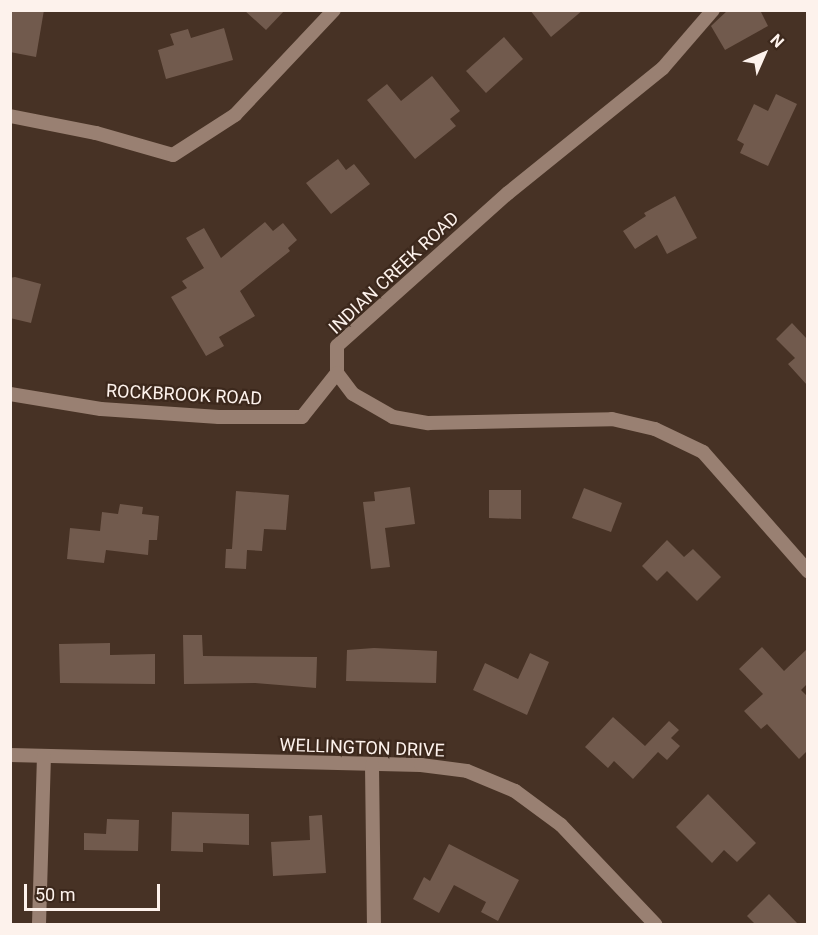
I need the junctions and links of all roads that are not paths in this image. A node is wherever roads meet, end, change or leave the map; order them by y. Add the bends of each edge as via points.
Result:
1 (334, 10) edge
2 (713, 10) edge
3 (10, 116) edge
4 (337, 373) junction
5 (10, 394) edge
6 (807, 571) edge
7 (10, 755) edge
8 (44, 756) junction
9 (372, 765) junction
10 (39, 924) edge
11 (374, 924) edge
12 (655, 924) edge

1 - 3 street via 235,115 173,155 96,133
2 - 4 street, INDIAN CREEK ROAD via 663,68 508,193 338,346
4 - 5 street, ROCKBROOK ROAD via 302,417 219,417 101,409
4 - 6 street via 353,394 393,417 428,423 590,419 655,429 703,452
7 - 8 street, WELLINGTON DRIVE
8 - 9 street, WELLINGTON DRIVE
8 - 10 street
9 - 11 street
9 - 12 street, WELLINGTON DRIVE via 421,765 467,771 515,791 561,825

